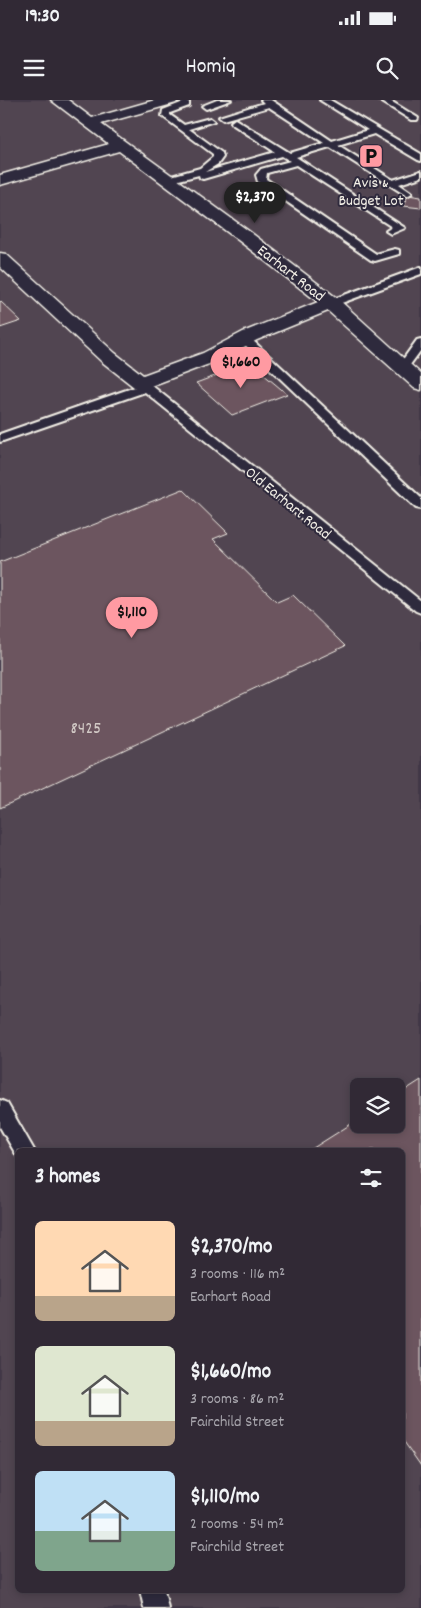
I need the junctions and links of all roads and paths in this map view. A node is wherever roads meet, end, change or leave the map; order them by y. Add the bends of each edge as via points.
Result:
1 (58, 100) edge
2 (171, 100) edge
3 (227, 100) edge
4 (256, 100) edge
5 (324, 100) edge
6 (383, 100) edge
7 (202, 102) edge
8 (268, 102) edge
9 (190, 107) dead end
10 (206, 118) dead end
11 (414, 118) dead end
12 (235, 122) dead end
13 (89, 123) junction
14 (179, 125) junction
15 (375, 131) junction
16 (331, 144) junction
17 (120, 146) junction
18 (289, 157) junction
19 (421, 158) edge
20 (421, 174) edge
21 (0, 180) edge
22 (171, 182) junction
23 (392, 183) junction
24 (407, 193) dead end
25 (347, 228) dead end
26 (391, 230) dead end
27 (336, 231) junction
28 (364, 239) dead end
29 (353, 243) junction
30 (395, 252) dead end
31 (0, 258) edge
32 (421, 270) edge
33 (332, 303) junction
34 (244, 339) junction
35 (421, 342) edge
36 (403, 366) junction
37 (421, 384) edge
38 (148, 389) junction
39 (0, 438) edge
40 (421, 505) edge
41 (421, 608) edge
42 (0, 1109) edge
43 (23, 1148) edge
44 (153, 1593) edge
45 (156, 1608) edge

1 - 13 street, Earhart Road
2 - 13 street
3 - 7 lane
4 - 8 lane via 219,114
5 - 15 lane
6 - 11 lane
8 - 16 lane
9 - 14 lane via 166,112 167,117
10 - 14 lane
12 - 18 lane
13 - 17 street, Earhart Road
14 - 22 lane via 218,157 207,168
15 - 16 lane
15 - 19 lane
16 - 18 lane
16 - 23 lane
17 - 21 street
17 - 22 street, Earhart Road
18 - 22 lane
18 - 26 lane via 377,217 400,228
18 - 27 lane via 260,175 261,180
20 - 23 lane
22 - 33 street, Earhart Road
23 - 24 lane
25 - 27 lane
27 - 29 lane
28 - 29 lane
29 - 30 lane via 375,258
31 - 38 street, Old Earhart Road via 108,357
32 - 33 lane
33 - 34 street
33 - 36 street, Earhart Road
34 - 38 street
34 - 40 lane
35 - 36 lane
36 - 37 street, Earhart Road
38 - 39 lane
38 - 41 lane, Old Earhart Road
42 - 43 lane
44 - 45 lane

